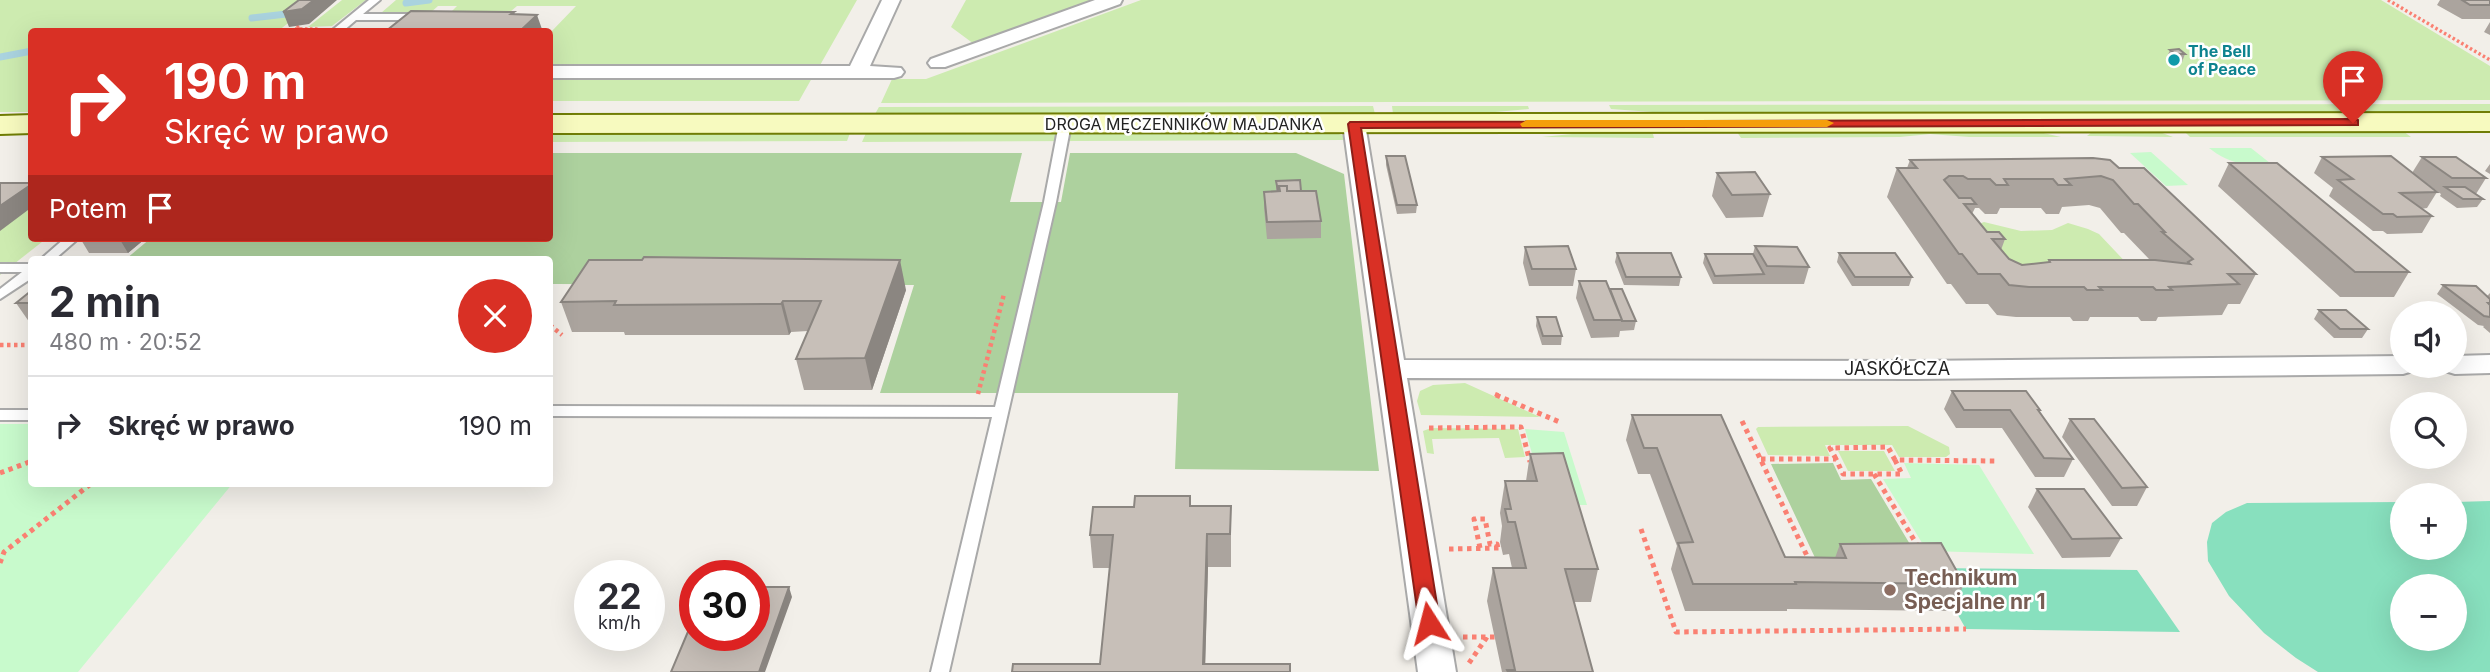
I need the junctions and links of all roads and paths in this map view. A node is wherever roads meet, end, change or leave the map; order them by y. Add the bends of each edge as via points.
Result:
1 (375, 0) edge
2 (891, 0) edge
3 (1113, 0) edge
4 (2388, 0) edge
5 (353, 17) junction
6 (427, 17) edge
7 (340, 28) edge
8 (2490, 60) edge
9 (553, 72) edge
10 (857, 72) junction
11 (2490, 122) edge
12 (0, 124) edge
13 (28, 124) edge
14 (553, 124) edge
15 (1065, 124) junction
16 (1354, 124) junction
17 (68, 242) edge
18 (51, 256) edge
19 (0, 268) edge
20 (28, 270) edge
21 (28, 273) edge
22 (1005, 292) dead end
23 (0, 295) edge
24 (553, 328) edge
25 (562, 335) dead end
26 (0, 345) edge
27 (27, 345) dead end
28 (2490, 364) edge
29 (2390, 365) edge
30 (2467, 365) edge
31 (1391, 369) junction
32 (965, 396) dead end
33 (553, 411) edge
34 (1001, 412) junction
35 (0, 415) edge
36 (28, 415) edge
37 (1742, 421) dead end
38 (1418, 428) dead end
39 (1760, 459) junction
40 (1836, 459) junction
41 (1895, 460) junction
42 (1995, 461) dead end
43 (28, 462) edge
44 (1532, 472) edge
45 (0, 473) edge
46 (1874, 474) junction
47 (87, 487) edge
48 (1641, 529) dead end
49 (1480, 548) junction
50 (1438, 549) dead end
51 (2, 552) edge
52 (1922, 553) edge
53 (0, 563) edge
54 (1811, 564) edge
55 (1966, 629) dead end
56 (1452, 637) dead end
57 (1487, 637) junction
58 (1495, 637) dead end
59 (940, 672) edge
60 (1437, 672) edge
61 (1463, 672) edge

1 - 5 lane
2 - 10 street
3 - 10 street via 917,69
4 - 8 path
5 - 6 lane
5 - 7 lane
9 - 10 street
11 - 16 street, DROGA MĘCZENNIKÓW MAJDANKA
12 - 13 street
14 - 15 street, DROGA MĘCZENNIKÓW MAJDANKA
15 - 16 street, DROGA MĘCZENNIKÓW MAJDANKA
15 - 34 lane
16 - 31 street
17 - 18 lane
19 - 20 lane
21 - 23 lane
22 - 32 path via 978,396
24 - 25 path
26 - 27 path
28 - 30 street
29 - 31 street, JASKÓŁCZA
31 - 60 street
33 - 34 lane
34 - 59 lane
35 - 36 lane
37 - 39 path
38 - 44 path via 1521,427
39 - 40 path
39 - 54 path
40 - 41 path via 1830,448 1888,447
40 - 46 path via 1843,474
41 - 42 path
41 - 46 path via 1902,474
43 - 45 path
46 - 52 path
47 - 51 path
48 - 55 path via 1676,632
49 - 49 path via 1500,548 1490,544 1485,519 1474,519
49 - 50 path
51 - 53 path
56 - 57 path
57 - 58 path
57 - 61 path

